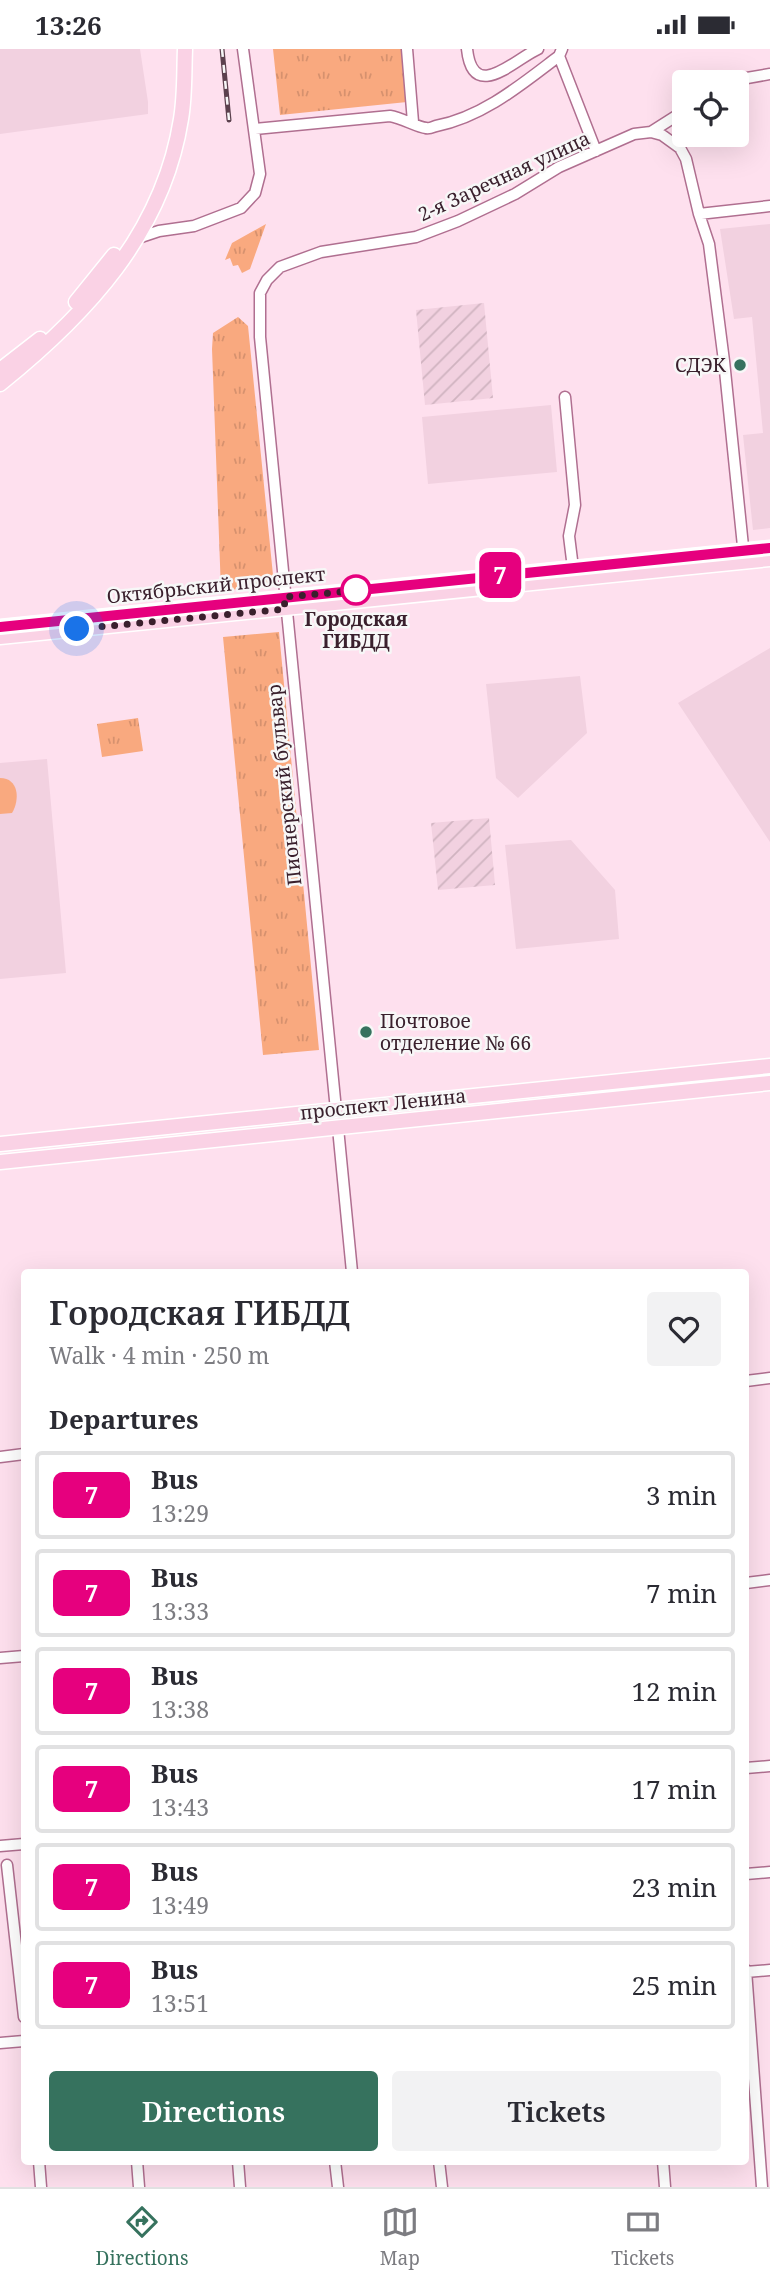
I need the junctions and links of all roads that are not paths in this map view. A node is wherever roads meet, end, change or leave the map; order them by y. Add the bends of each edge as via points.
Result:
1 (177, 49) edge
2 (185, 49) edge
3 (243, 49) edge
4 (407, 49) edge
5 (467, 49) edge
6 (538, 49) edge
7 (561, 53) edge
8 (770, 74) edge
9 (749, 78) edge
10 (672, 119) edge
11 (413, 122) junction
12 (255, 129) junction
13 (651, 132) junction
14 (596, 151) junction
15 (770, 206) edge
16 (699, 214) junction
17 (138, 238) junction
18 (260, 293) joint
19 (0, 370) edge
20 (0, 384) edge
21 (565, 397) dead end
22 (770, 548) edge
23 (745, 556) junction
24 (770, 559) edge
25 (573, 568) junction
26 (285, 603) junction
27 (0, 627) edge
28 (0, 637) edge
29 (770, 1066) edge
30 (770, 1083) edge
31 (336, 1110) junction
32 (338, 1128) junction
33 (0, 1144) edge
34 (0, 1162) edge
35 (352, 1269) edge
36 (770, 1378) edge
37 (749, 1381) edge
38 (21, 1454) edge
39 (0, 1457) edge
40 (770, 1580) edge
41 (749, 1583) edge
42 (21, 1656) edge
43 (0, 1658) edge
44 (770, 1766) edge
45 (749, 1768) edge
46 (21, 1844) edge
47 (0, 1846) edge
48 (7, 1865) dead end
49 (770, 1872) edge
50 (749, 1874) edge
51 (770, 1970) edge
52 (749, 1971) edge
53 (21, 1990) edge
54 (749, 2012) edge
55 (21, 2041) edge
56 (0, 2043) edge
57 (39, 2165) edge
58 (137, 2165) edge
59 (238, 2165) edge
60 (335, 2165) edge
61 (439, 2165) edge
62 (663, 2165) edge
63 (41, 2187) edge
64 (139, 2187) edge
65 (240, 2187) edge
66 (338, 2187) edge
67 (442, 2187) edge
68 (665, 2187) edge
69 (762, 2187) edge

1 - 19 main road via 172,119 158,174 130,234 69,311
2 - 17 main road via 175,145 165,181
3 - 12 street
4 - 11 street
5 - 6 street via 471,68 480,75 507,70
7 - 11 street via 507,95 472,114 426,128
7 - 14 street
8 - 9 street
10 - 13 street, 2-я Заречная улица
11 - 12 street via 390,116
12 - 17 street via 260,174 254,193 241,208 194,226
13 - 14 street, 2-я Заречная улица via 634,134
13 - 16 street via 680,148
14 - 18 street, 2-я Заречная улица via 515,194 416,237 297,260 281,267
15 - 16 street
16 - 23 street via 713,265
17 - 20 main road via 72,321
18 - 26 street, Пионерский бульвар via 260,337
21 - 25 street via 575,505 569,535
22 - 23 main road, Октябрьский проспект
23 - 24 main road, Октябрьский проспект
23 - 25 main road, Октябрьский проспект
23 - 26 main road, Октябрьский проспект
25 - 26 main road, Октябрьский проспект
26 - 27 main road, Октябрьский проспект
26 - 28 main road, Октябрьский проспект
26 - 31 street, Пионерский бульвар
29 - 31 main road, проспект Ленина
30 - 32 main road, проспект Ленина
31 - 32 main road, Пионерский бульвар
31 - 33 main road, проспект Ленина
32 - 34 main road, проспект Ленина
32 - 35 street, Пионерский бульвар
36 - 37 street
38 - 39 street
40 - 41 street
42 - 43 street
44 - 45 street
46 - 47 street
48 - 53 street
49 - 50 street
51 - 52 street
54 - 69 street
55 - 56 street
57 - 63 street
58 - 64 street
59 - 65 street
60 - 66 street
61 - 67 street
62 - 68 street

